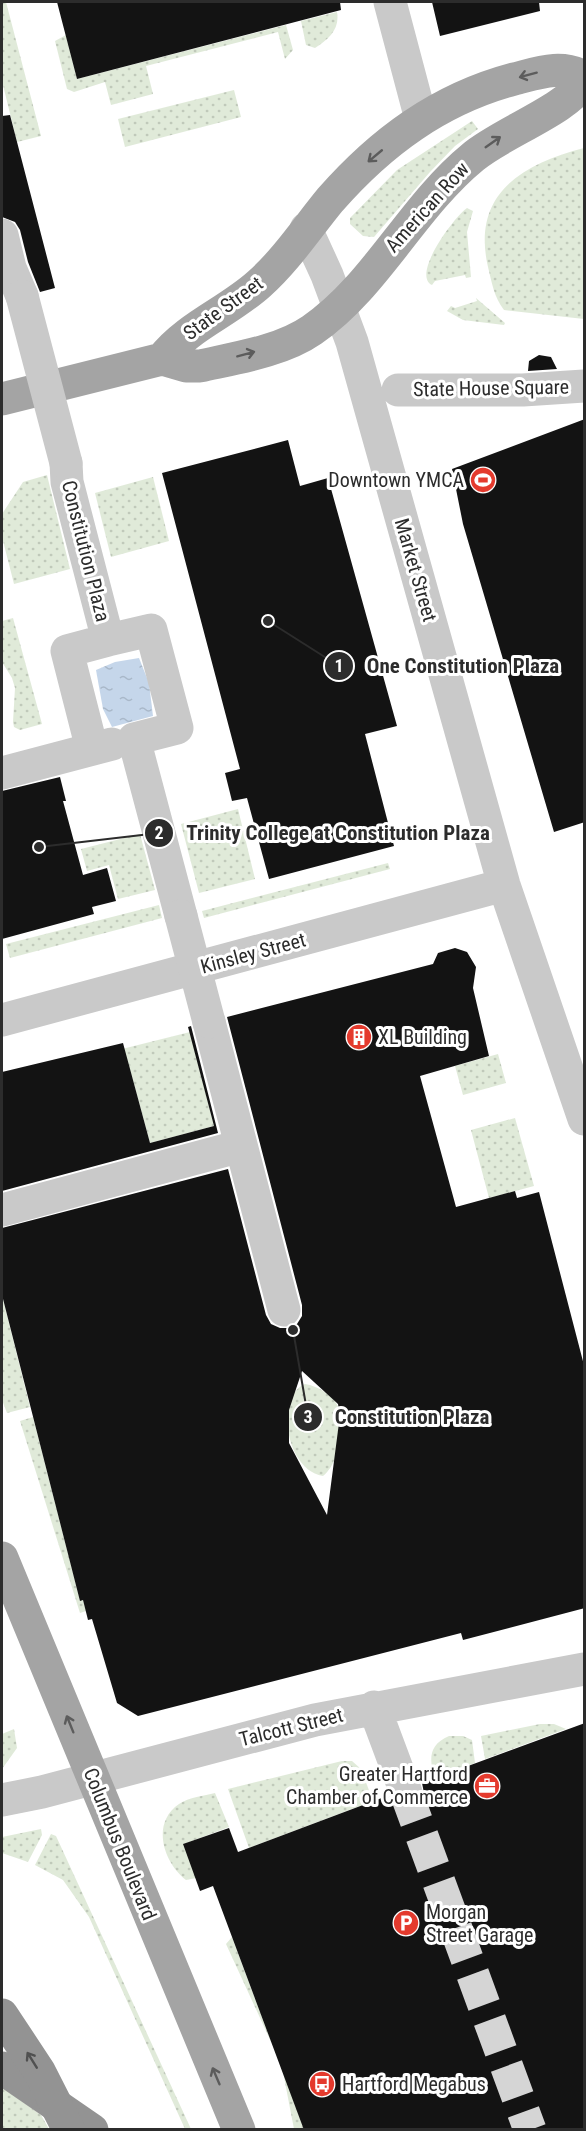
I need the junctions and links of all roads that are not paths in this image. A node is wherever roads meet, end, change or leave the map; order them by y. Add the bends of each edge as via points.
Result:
1 (390, 2) edge
2 (585, 76) edge
3 (585, 81) edge
4 (421, 119) junction
5 (306, 229) junction
6 (2, 235) edge
7 (11, 278) edge
8 (339, 307) junction
9 (162, 359) junction
10 (585, 386) edge
11 (398, 390) dead end
12 (2, 399) edge
13 (108, 640) junction
14 (134, 739) junction
15 (92, 749) junction
16 (2, 772) edge
17 (504, 885) junction
18 (2, 1020) edge
19 (581, 1098) edge
20 (241, 1146) junction
21 (2, 1210) edge
22 (284, 1310) dead end
23 (2, 1558) edge
24 (585, 1669) edge
25 (374, 1707) junction
26 (93, 1778) junction
27 (405, 1790) tunnel mouth
28 (2, 1800) edge
29 (2, 2014) edge
30 (2, 2068) edge
31 (69, 2130) edge
32 (92, 2130) edge
33 (239, 2130) edge

1 - 4 street
2 -> 4 main road via 559,69 526,76 462,95
8 -> 3 main road, American Row via 450,177 497,139 571,97
4 -> 5 main road via 355,174
5 - 8 street, Market Street
5 - 9 main road, State Street via 259,285 185,335
6 - 7 street, Constitution Plaza
7 - 13 street, Constitution Plaza, bridge via 66,463 67,482
9 -> 8 main road, State Street via 196,366 285,344 313,330
8 - 17 street, Market Street via 368,395
9 - 12 main road, State Street
10 - 11 street, State House Square
13 - 14 street, Constitution Plaza via 151,630 177,728
13 - 15 street via 67,651
14 - 15 street
14 - 20 street, bridge
15 - 16 street
17 - 18 street, Kinsley Street
17 - 19 street, Market Street
20 - 21 street
20 - 22 street
26 -> 23 main road, Columbus Boulevard
24 - 25 street, Talcott Street
25 - 26 street, Talcott Street
25 - 27 street
26 - 28 street, Talcott Street
33 -> 26 main road, Columbus Boulevard
31 -> 29 highway, bridge via 39,2071
30 - 32 highway, bridge

